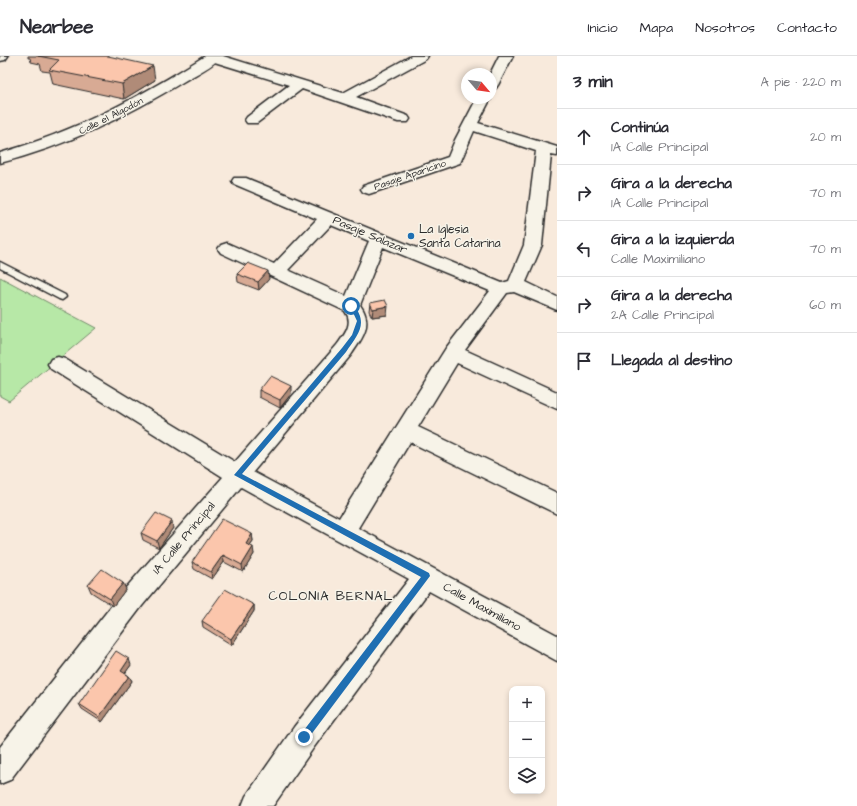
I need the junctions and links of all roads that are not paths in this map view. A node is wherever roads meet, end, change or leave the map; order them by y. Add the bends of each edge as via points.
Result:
1 (213, 56) edge
2 (422, 56) edge
3 (506, 56) edge
4 (497, 73) edge
5 (300, 84) junction
6 (344, 98) junction
7 (481, 104) edge
8 (403, 119) dead end
9 (252, 120) dead end
10 (470, 125) junction
11 (550, 150) edge
12 (0, 158) edge
13 (240, 181) dead end
14 (369, 189) dead end
15 (329, 217) junction
16 (378, 239) junction
17 (227, 249) dead end
18 (0, 265) edge
19 (276, 272) junction
20 (508, 287) junction
21 (62, 297) dead end
22 (557, 304) edge
23 (351, 306) junction
24 (454, 353) junction
25 (58, 364) dead end
26 (557, 401) edge
27 (405, 430) junction
28 (238, 475) junction
29 (557, 504) edge
30 (343, 532) junction
31 (426, 576) junction
32 (557, 649) edge
33 (0, 770) edge
34 (256, 806) edge

1 - 5 street
1 - 12 street, Calle el Algodón via 112,118 48,145
2 - 6 street
3 - 4 street
5 - 6 street
5 - 9 street
6 - 8 street
7 - 10 street, Pasaje Aparicino
10 - 11 street
10 - 14 street, Pasaje Aparicino via 455,160
11 - 20 street via 533,245
13 - 15 street, Pasaje Salazar
15 - 16 street, Pasaje Salazar
15 - 19 street
16 - 20 street, Pasaje Salazar
16 - 23 street
17 - 19 street
18 - 21 lane
19 - 23 street
20 - 22 street, Pasaje Salazar
20 - 24 street
23 - 28 street, 1A Calle Principal via 360,321 344,350
24 - 26 street
24 - 27 street
25 - 28 street, Calle Maximiliano
27 - 29 street
27 - 30 street
28 - 30 street, Calle Maximiliano
28 - 33 street, 1A Calle Principal via 133,598
30 - 31 street, Calle Maximiliano
31 - 32 street, Calle Maximiliano
31 - 34 street via 304,737

